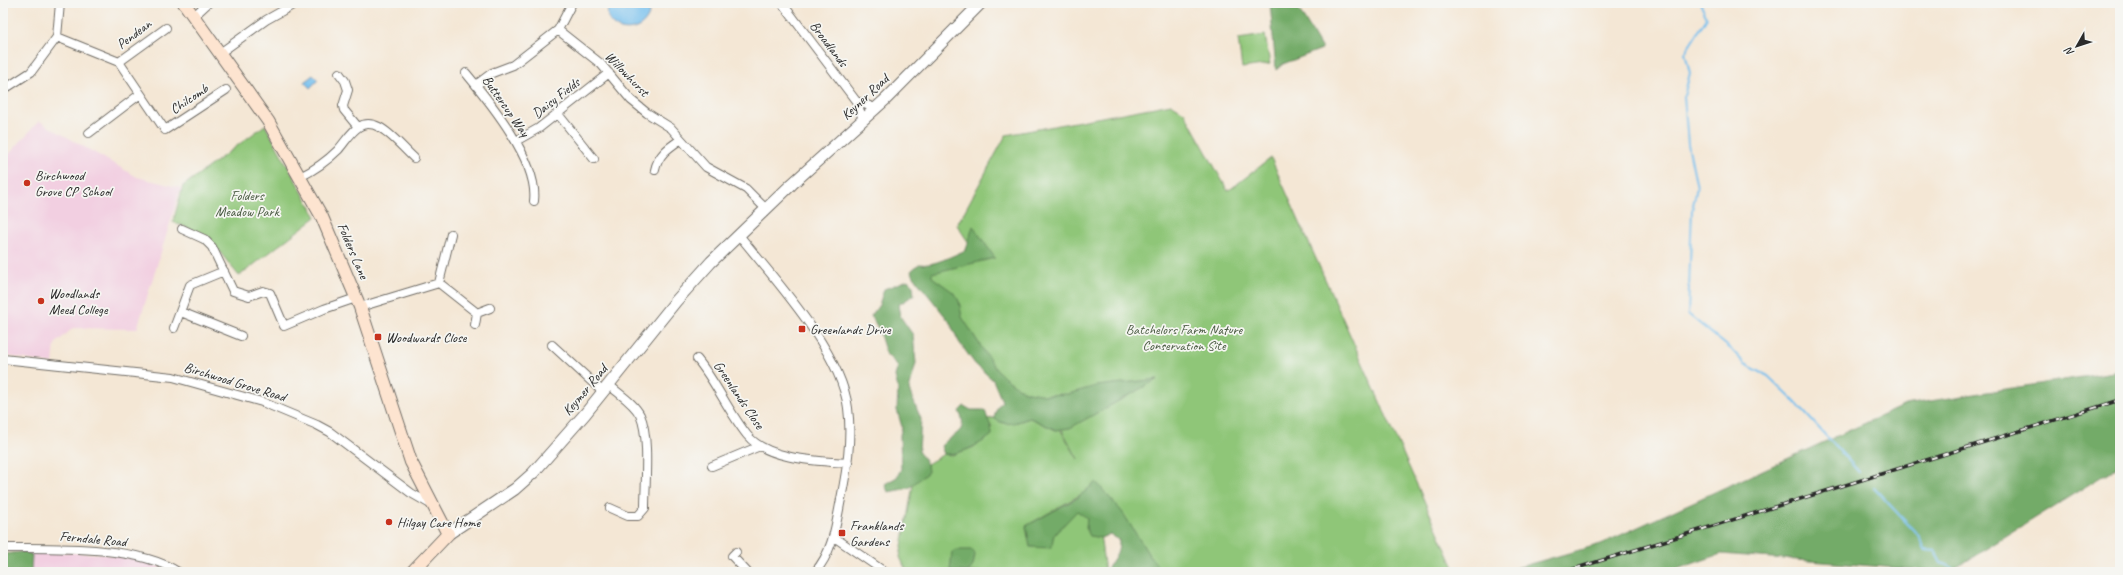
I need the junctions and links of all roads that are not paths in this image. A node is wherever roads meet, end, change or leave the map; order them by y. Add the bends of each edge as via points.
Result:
1 (60, 3) edge
2 (184, 3) edge
3 (208, 3) edge
4 (572, 3) edge
5 (782, 3) edge
6 (981, 3) edge
7 (291, 6) dead end
8 (194, 16) junction
9 (166, 28) dead end
10 (558, 30) junction
11 (57, 37) junction
12 (220, 53) junction
13 (119, 62) junction
14 (339, 73) dead end
15 (466, 73) dead end
16 (609, 73) junction
17 (476, 85) junction
18 (3, 90) edge
19 (226, 90) dead end
20 (139, 95) junction
21 (856, 101) junction
22 (875, 108) junction
23 (558, 114) junction
24 (863, 119) junction
25 (358, 127) junction
26 (89, 133) dead end
27 (680, 140) junction
28 (516, 141) junction
29 (414, 158) dead end
30 (594, 159) dead end
31 (655, 170) dead end
32 (300, 177) junction
33 (534, 201) dead end
34 (766, 209) junction
35 (182, 229) dead end
36 (451, 234) dead end
37 (739, 235) junction
38 (224, 271) junction
39 (439, 283) junction
40 (358, 302) junction
41 (490, 308) dead end
42 (181, 312) junction
43 (477, 313) junction
44 (475, 325) dead end
45 (174, 328) dead end
46 (241, 336) dead end
47 (552, 345) dead end
48 (3, 359) edge
49 (697, 359) dead end
50 (606, 389) junction
51 (760, 446) junction
52 (848, 463) junction
53 (712, 466) dead end
54 (432, 505) junction
55 (610, 508) dead end
56 (448, 534) junction
57 (834, 537) junction
58 (3, 548) edge
59 (736, 552) dead end
60 (178, 572) edge
61 (412, 572) edge
62 (748, 572) edge
63 (815, 572) edge
64 (885, 572) edge

1 - 11 street
2 - 8 main road, Folders Lane
3 - 8 street
4 - 10 street
5 - 21 street, Broadlands
6 - 22 street, Keyner Road
7 - 12 street via 266,20
8 - 12 main road, Folders Lane
9 - 13 street, Pendean
10 - 16 street, Willowhurst
10 - 17 street via 512,65 492,73
11 - 13 street
11 - 18 street via 31,72
12 - 32 main road, Folders Lane via 268,121
13 - 20 street
14 - 25 street via 348,90 344,110
15 - 17 street, Buttercup Way
16 - 23 street, Daisy Fields
16 - 27 street, Willowhurst via 631,100 646,113 671,128
17 - 28 street, Buttercup Way
19 - 20 street, Chilcomb via 165,130
20 - 26 street
21 - 22 street
21 - 24 street, Broadlands
22 - 24 street, Keyner Road
23 - 28 street, Daisy Fields
23 - 30 street
24 - 34 street, Keyner Road
25 - 29 street via 363,124 380,127
25 - 32 street via 338,150
27 - 31 street via 665,150 656,163
27 - 34 street, Willowhurst via 706,167 746,189
28 - 33 street, Buttercup Way via 535,189
32 - 40 main road, Folders Lane via 322,217
34 - 37 street, Keymer Road
35 - 38 street via 204,239 212,247
36 - 39 street
37 - 50 street, Keymer Road via 676,301
37 - 52 street via 817,335 833,362 848,407
38 - 40 street via 233,291 249,296 264,291 270,293 284,326 324,309
38 - 42 street via 190,285
39 - 40 street
39 - 43 street
40 - 54 main road, Folders Lane via 411,462
41 - 43 street
42 - 45 street
42 - 46 street
43 - 44 street
47 - 50 street
48 - 54 street, Birchwood Grove Road via 173,377 262,402 330,432 411,493
49 - 51 street, Greenlands Close via 748,436
50 - 55 street via 632,404 640,415 645,432 645,508 638,516 628,516
50 - 56 street, Keymer Road via 524,481
51 - 52 street, Greenlands Close via 779,454
51 - 53 street, Greenlands Close
52 - 57 street
54 - 56 main road, Folders Lane
56 - 61 main road, Keymer Road
57 - 63 street via 824,563
57 - 64 street
58 - 60 street, Ferndale Road via 56,548 133,556 158,562
59 - 62 street via 732,556

